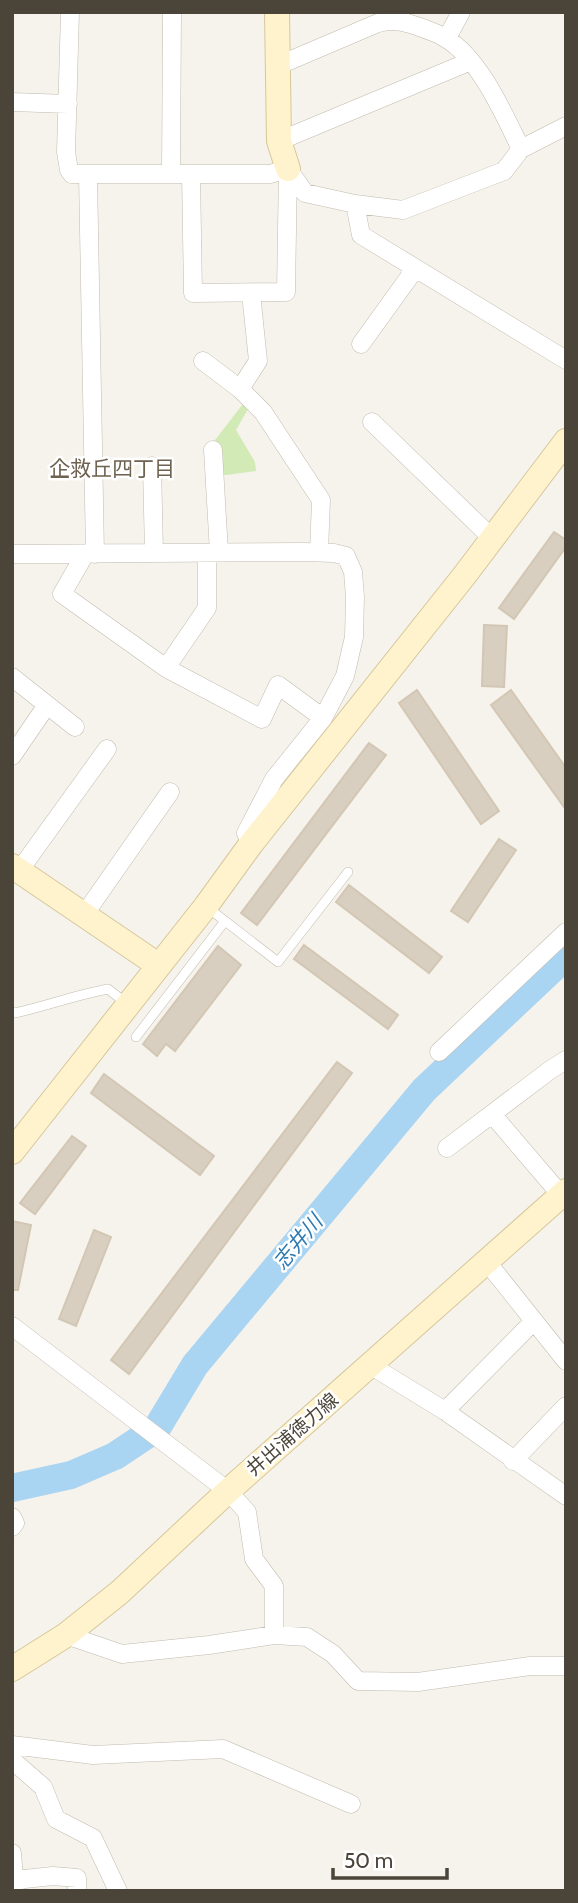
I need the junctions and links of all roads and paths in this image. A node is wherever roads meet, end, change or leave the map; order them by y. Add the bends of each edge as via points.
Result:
1 (70, 12) edge
2 (172, 12) edge
3 (277, 12) edge
4 (461, 12) edge
5 (447, 38) junction
6 (471, 61) junction
7 (277, 66) junction
8 (12, 102) edge
9 (68, 104) junction
10 (566, 126) edge
11 (279, 141) junction
12 (520, 149) junction
13 (288, 169) junction
14 (171, 174) junction
15 (191, 174) junction
16 (88, 175) junction
17 (355, 204) junction
18 (415, 269) junction
19 (251, 293) junction
20 (361, 344) dead end
21 (566, 360) edge
22 (203, 362) dead end
23 (240, 389) junction
24 (372, 422) dead end
25 (566, 441) edge
26 (213, 450) dead end
27 (152, 466) dead end
28 (493, 539) junction
29 (213, 552) junction
30 (319, 552) junction
31 (154, 553) junction
32 (12, 554) edge
33 (90, 554) junction
34 (166, 668) junction
35 (12, 677) edge
36 (47, 705) junction
37 (323, 718) junction
38 (75, 727) dead end
39 (107, 749) dead end
40 (12, 756) edge
41 (170, 792) dead end
42 (251, 844) junction
43 (16, 869) edge
44 (348, 872) dead end
45 (206, 906) junction
46 (84, 915) junction
47 (225, 921) junction
48 (566, 932) edge
49 (158, 965) junction
50 (127, 1004) junction
51 (12, 1012) edge
52 (136, 1037) dead end
53 (439, 1052) dead end
54 (566, 1060) edge
55 (492, 1114) junction
56 (447, 1148) dead end
57 (12, 1152) edge
58 (563, 1193) edge
59 (487, 1262) junction
60 (534, 1321) junction
61 (12, 1326) edge
62 (566, 1360) edge
63 (370, 1365) junction
64 (566, 1406) edge
65 (445, 1411) junction
66 (513, 1461) junction
67 (228, 1491) junction
68 (566, 1496) edge
69 (12, 1517) edge
70 (12, 1527) edge
71 (274, 1634) junction
72 (66, 1635) junction
73 (566, 1667) edge
74 (12, 1669) edge
75 (12, 1745) edge
76 (12, 1760) edge
77 (351, 1804) dead end
78 (12, 1853) edge
79 (15, 1885) edge
80 (77, 1891) edge
81 (117, 1891) edge

1 - 9 street
2 - 14 street
3 - 7 street
4 - 5 street
5 - 6 street
5 - 7 street via 413,24 386,21
6 - 11 street
6 - 12 street via 494,94
7 - 11 street
8 - 9 street
9 - 16 street via 69,170
10 - 12 street
11 - 13 street
12 - 17 street via 504,171 403,210
13 - 15 street via 270,174
13 - 17 street via 305,192
13 - 19 street via 286,292
14 - 15 street
14 - 16 street
15 - 19 street via 193,293
16 - 33 street
17 - 18 street via 361,235
18 - 20 street
18 - 21 street
19 - 23 street via 258,361
22 - 23 street
23 - 30 street via 263,412 321,500
24 - 28 street
25 - 28 street
26 - 29 street
27 - 31 street
28 - 42 street
29 - 30 street
29 - 31 street
29 - 34 street via 206,608
30 - 37 street via 346,556 355,597 354,637 345,676
31 - 33 street
32 - 33 street
33 - 34 street via 62,594
34 - 37 street via 262,719 278,685
35 - 36 street
36 - 38 street
36 - 40 street
37 - 42 street via 274,779 246,833
39 - 43 street
41 - 46 street
42 - 45 street
43 - 46 street
44 - 47 lane via 278,962
45 - 47 lane
45 - 49 street
46 - 49 street
47 - 52 lane
48 - 53 street
49 - 50 street
50 - 51 lane via 108,989
50 - 57 street
54 - 55 street
55 - 56 street
55 - 58 street
58 - 59 street, 井出浦徳力線
59 - 60 street
59 - 63 street, 井出浦徳力線
60 - 62 street
60 - 65 street
61 - 67 street
63 - 65 street
63 - 67 street, 井出浦徳力線
64 - 66 street
65 - 66 street
66 - 68 street
67 - 71 street via 247,1513 254,1559 274,1586
67 - 72 street, 井出浦徳力線 via 120,1592
69 - 70 street
71 - 72 street via 122,1654
71 - 73 street via 307,1637 334,1654 358,1681 418,1682 530,1666
72 - 74 street, 井出浦徳力線
75 - 77 street via 93,1755 223,1749
76 - 81 street via 43,1787 56,1819 93,1838
78 - 79 street
79 - 80 street via 53,1877 77,1878

